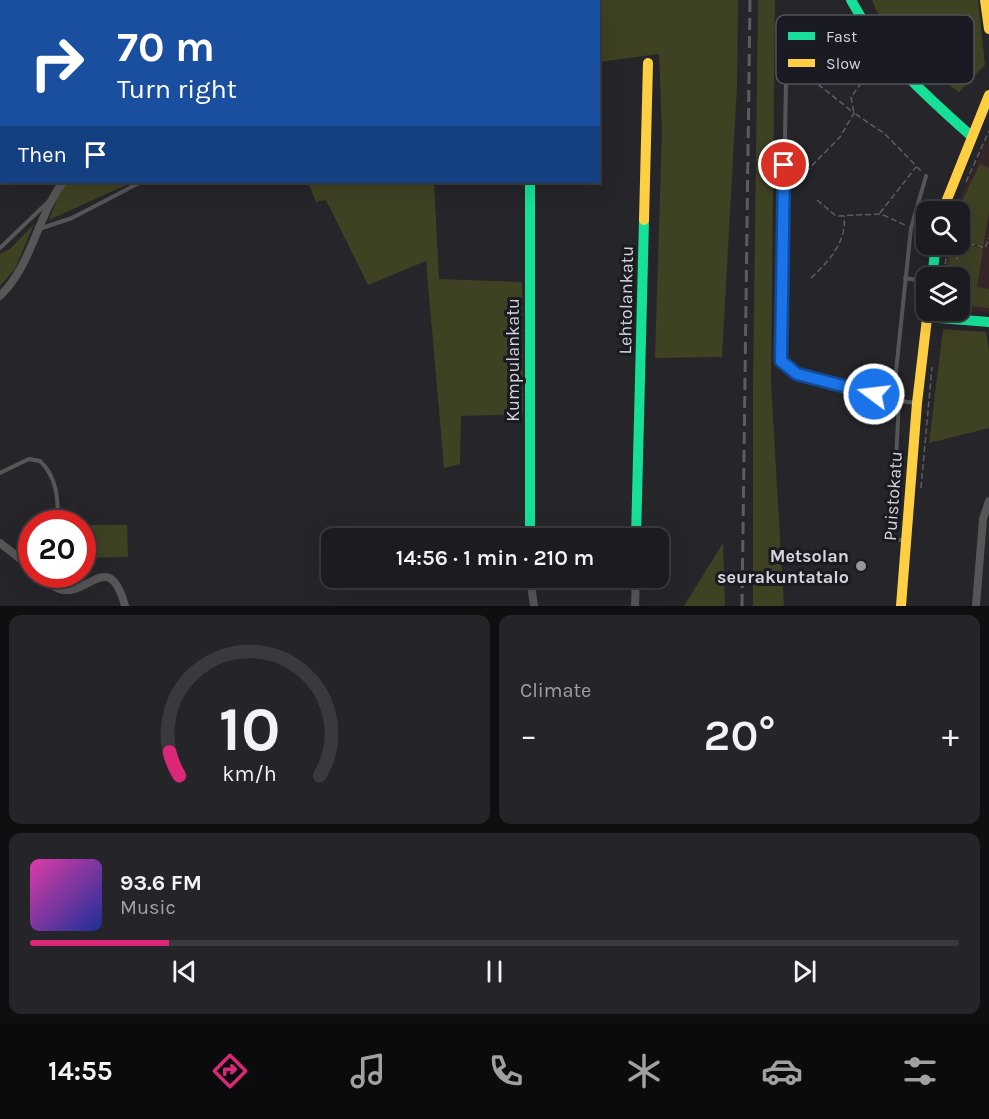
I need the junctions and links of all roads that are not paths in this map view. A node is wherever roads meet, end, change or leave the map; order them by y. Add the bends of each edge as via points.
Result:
1 (850, 0) edge
2 (985, 0) edge
3 (859, 15) edge
4 (989, 29) edge
5 (648, 63) dead end
6 (786, 84) edge
7 (916, 84) edge
8 (989, 95) edge
9 (970, 135) junction
10 (926, 176) road end
11 (62, 183) edge
12 (139, 183) edge
13 (530, 183) edge
14 (51, 198) junction
15 (946, 201) edge
16 (38, 229) junction
17 (0, 249) edge
18 (905, 278) junction
19 (916, 280) edge
20 (0, 296) edge
21 (970, 320) edge
22 (926, 321) edge
23 (989, 322) edge
24 (893, 400) junction
25 (899, 400) junction
26 (916, 403) junction
27 (0, 472) edge
28 (989, 501) edge
29 (58, 510) edge
30 (530, 528) edge
31 (636, 528) edge
32 (906, 540) junction
33 (0, 543) edge
34 (18, 557) edge
35 (531, 588) edge
36 (636, 588) edge
37 (60, 589) edge
38 (125, 606) edge
39 (534, 606) edge
40 (635, 606) edge
41 (901, 606) edge
42 (976, 606) edge

1 - 3 street
2 - 4 street
5 - 31 street, Lehtolankatu
6 - 24 lane via 781,361 797,374
7 - 9 street
8 - 9 street
9 - 15 street
10 - 18 lane via 911,228
11 - 14 street
12 - 16 lane via 72,218
13 - 30 street, Kumpulankatu
14 - 16 street
14 - 17 lane
16 - 20 street via 21,269
18 - 19 lane
18 - 24 lane
21 - 23 street
22 - 26 street, Puistokatu
24 - 25 lane
25 - 26 lane
25 - 32 lane via 892,540
26 - 32 street, Puistokatu
27 - 29 lane via 30,459 40,461 53,480
28 - 42 street via 982,519
32 - 41 street, Puistokatu
33 - 34 street
35 - 39 street
36 - 40 street
37 - 38 street via 109,578 119,585

